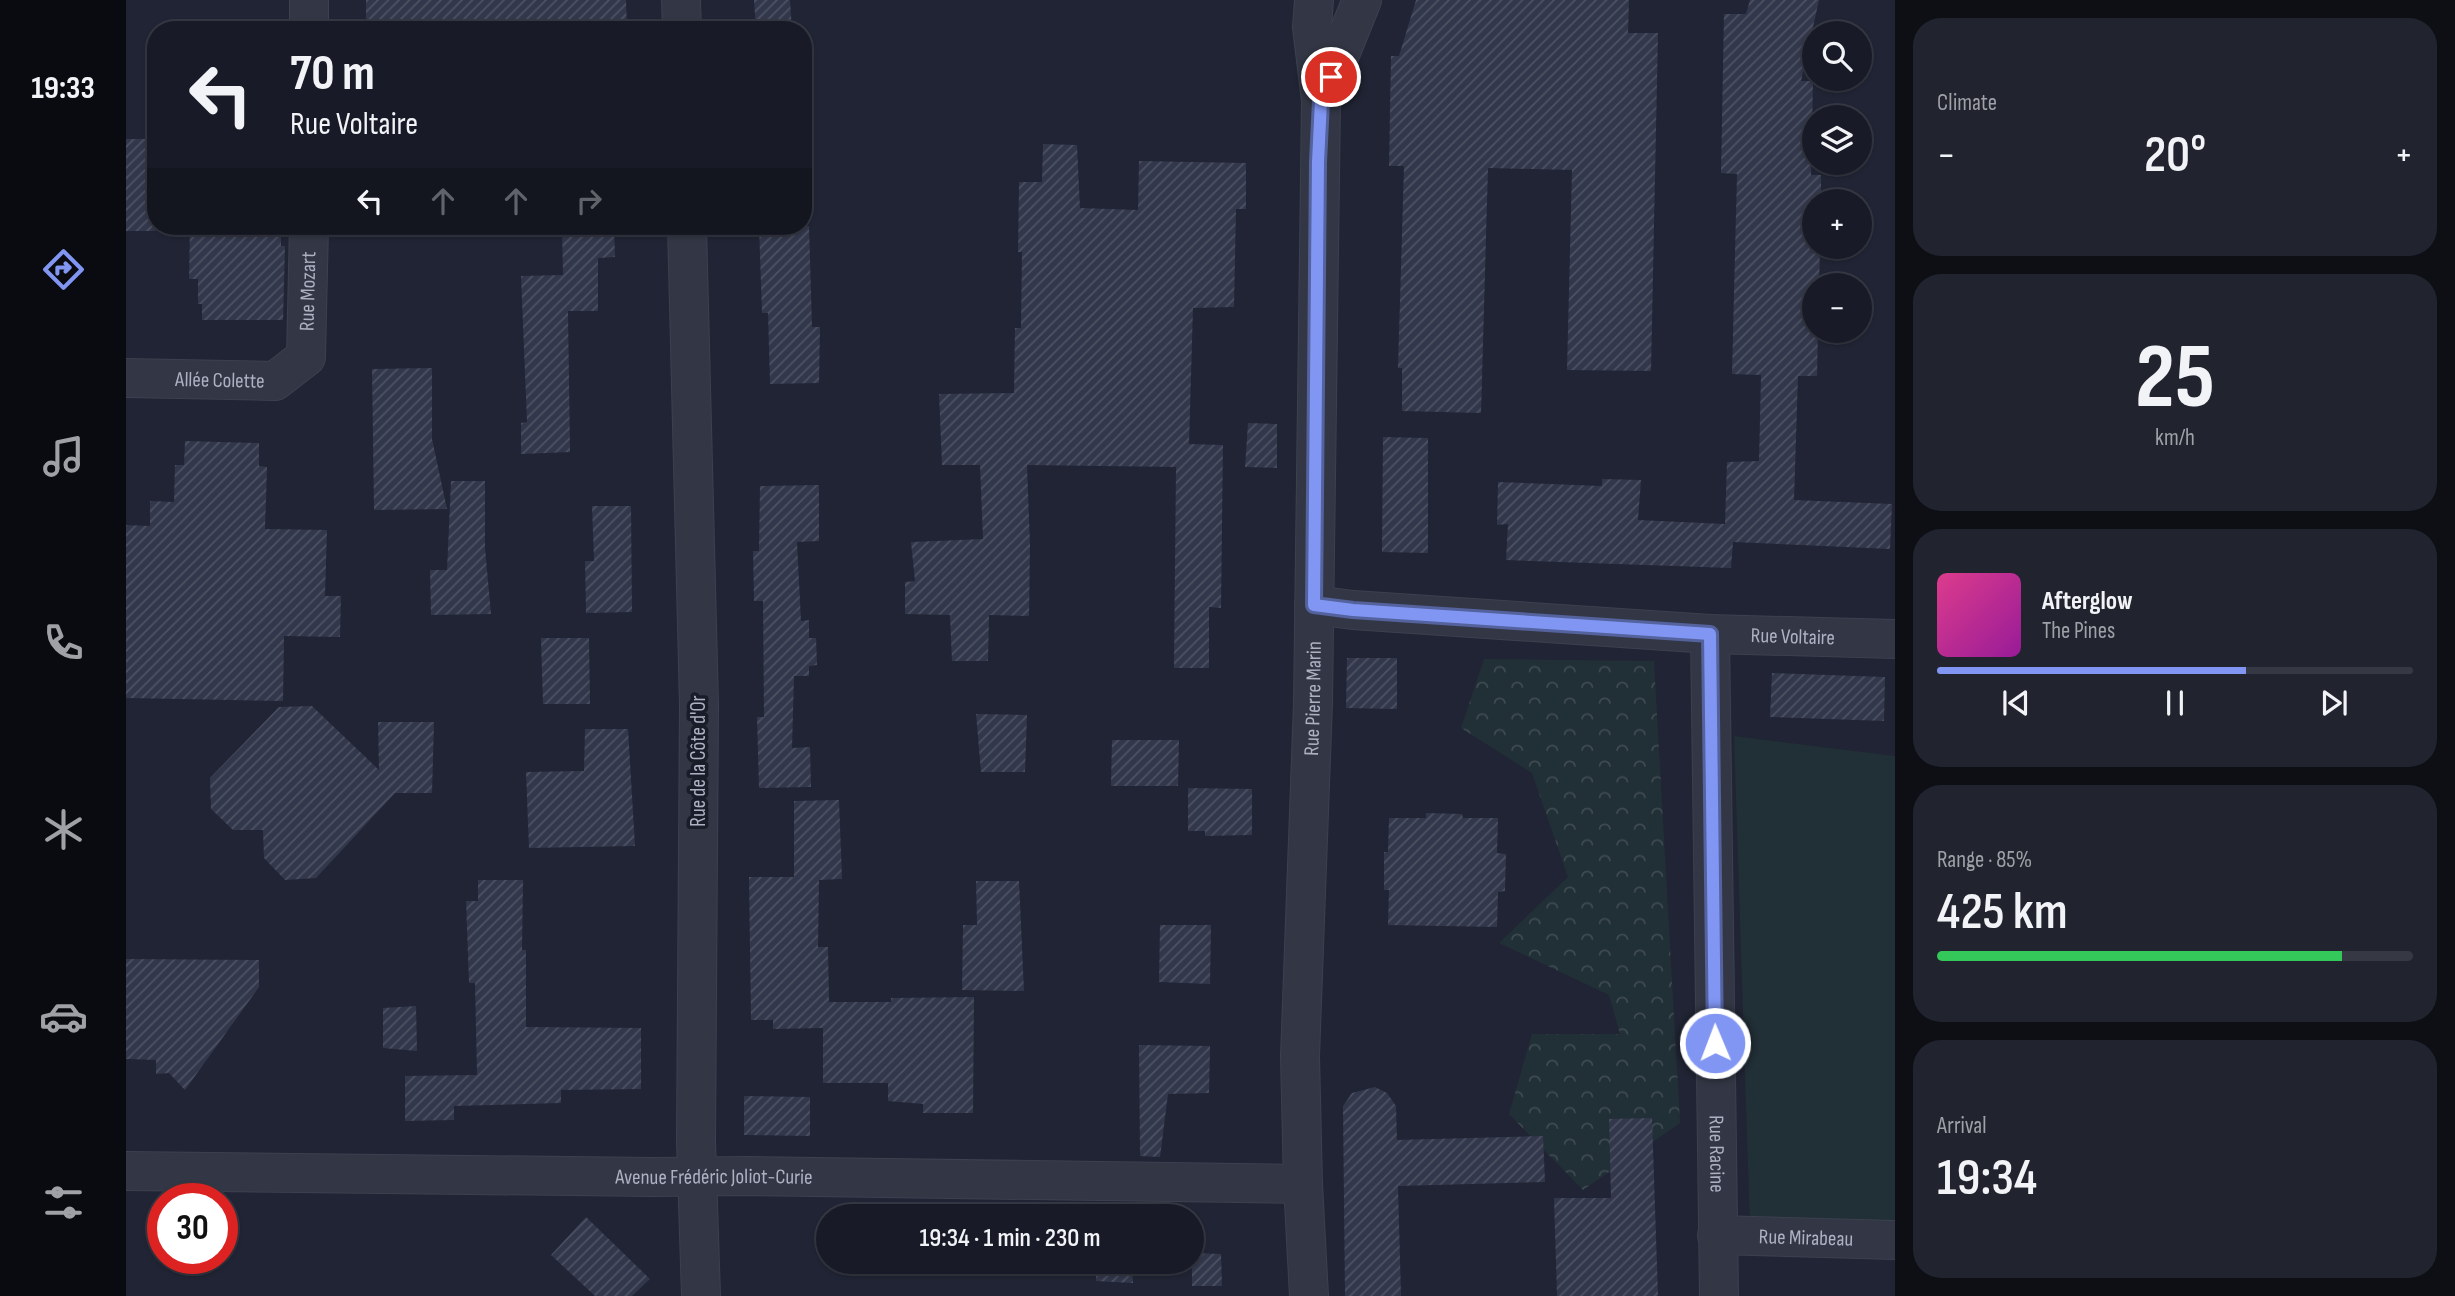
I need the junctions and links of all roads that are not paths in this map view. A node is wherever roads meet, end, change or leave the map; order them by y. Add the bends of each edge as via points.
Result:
1 (309, 0) edge
2 (681, 0) edge
3 (1314, 0) edge
4 (1362, 0) edge
5 (309, 21) edge
6 (682, 21) edge
7 (1321, 101) junction
8 (309, 235) edge
9 (687, 235) edge
10 (306, 357) joint
11 (126, 377) edge
12 (1314, 605) junction
13 (1710, 634) junction
14 (1895, 639) edge
15 (126, 1171) edge
16 (699, 1177) junction
17 (1303, 1184) junction
18 (1717, 1235) junction
19 (1895, 1240) edge
20 (701, 1296) edge
21 (1309, 1296) edge
22 (1719, 1296) edge

1 - 5 street
2 - 6 street
3 - 7 street, Rue Pierre Marin via 1312,27
4 - 7 street, Rue Pierre Marin
7 - 12 street, Rue Pierre Marin
8 - 10 street, Rue Mozart
9 - 16 street, Rue de la Côte d'Or via 699,705
10 - 11 street, Allée Colette via 275,380
12 - 13 street, Rue Voltaire
12 - 17 street, Rue Pierre Marin via 1300,1056
13 - 14 street, Rue Voltaire
13 - 18 street, Rue Racine
15 - 16 street, Avenue Frédéric Joliot-Curie
16 - 17 street, Avenue Frédéric Joliot-Curie
16 - 20 street, Rue de la Côte d'Or
17 - 21 street, Rue Pierre Marin
18 - 19 street, Rue Mirabeau
18 - 22 street, Rue Racine

